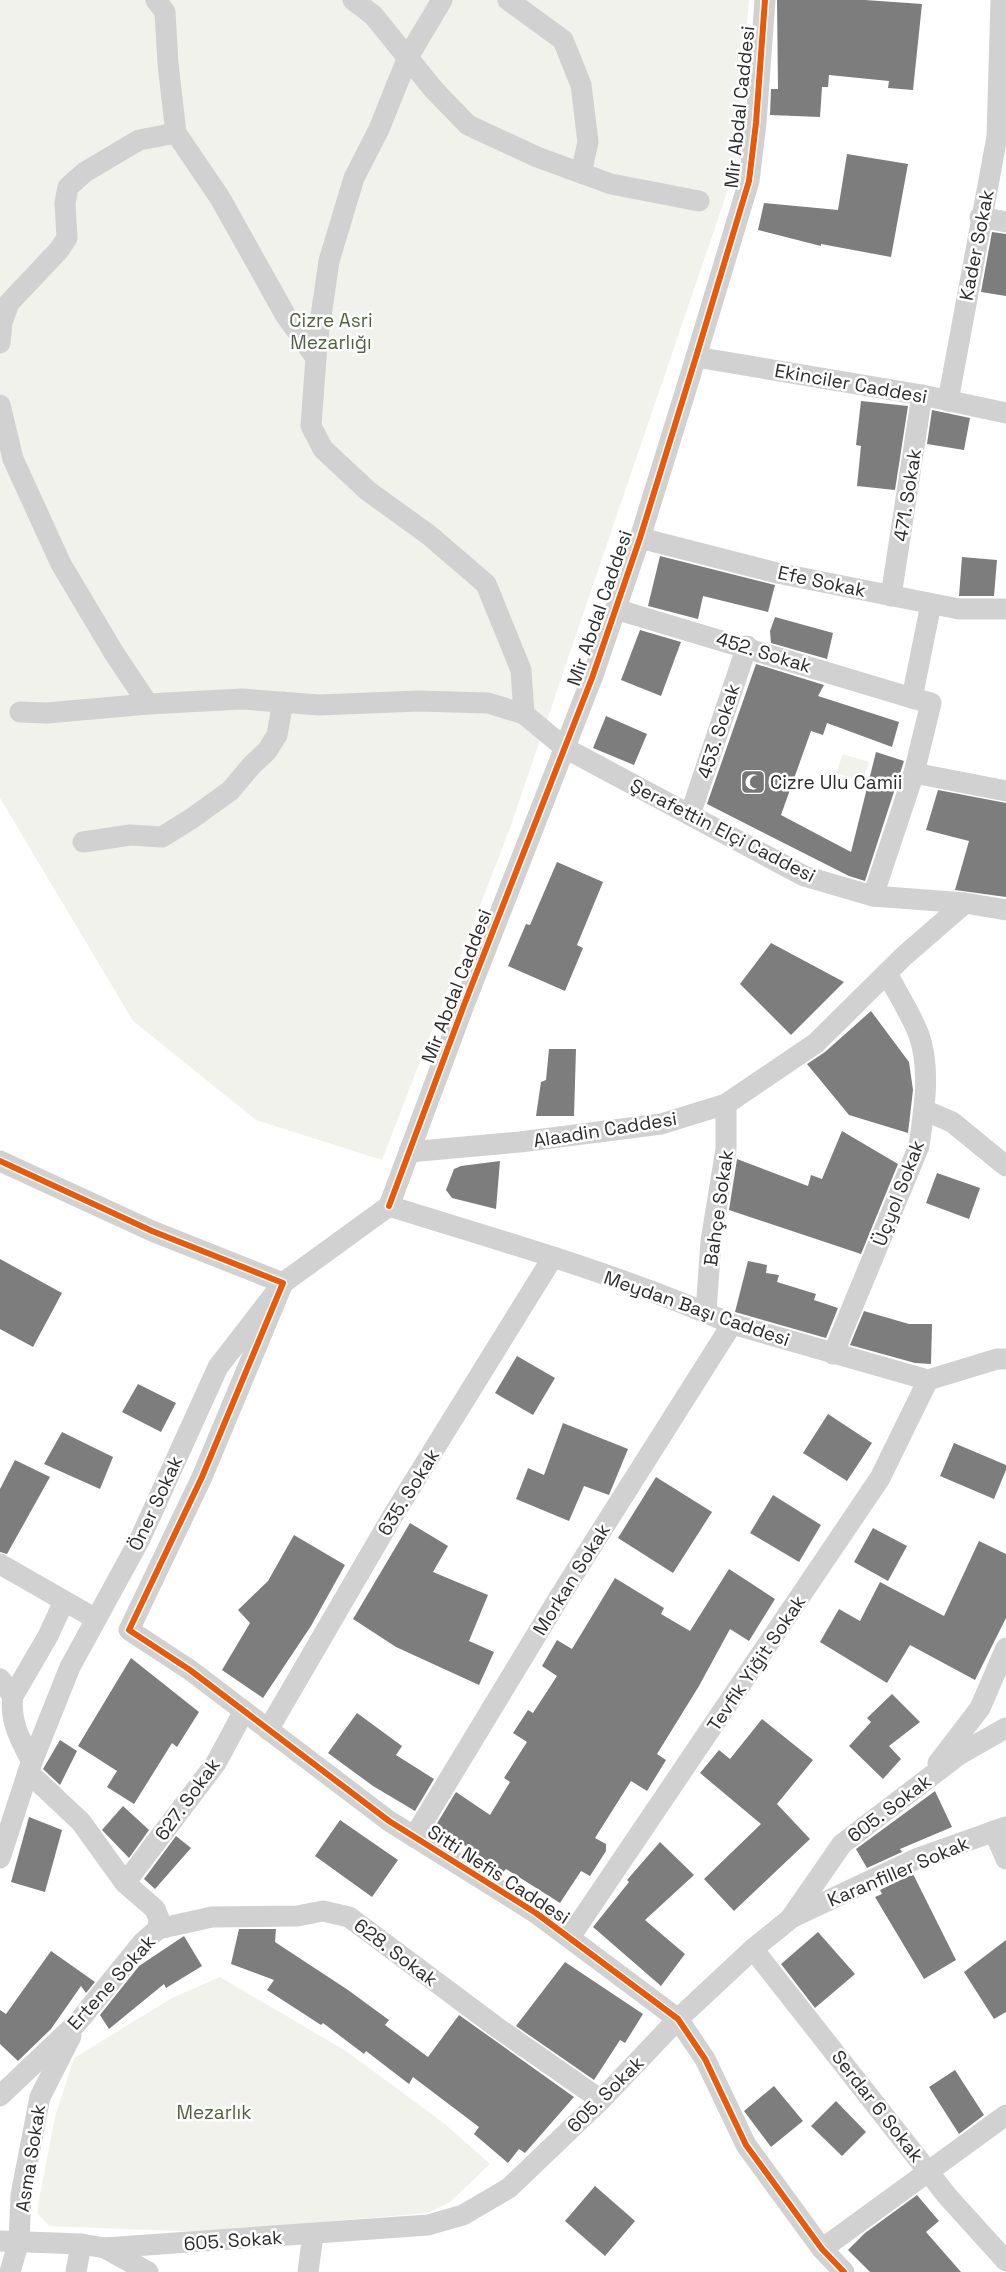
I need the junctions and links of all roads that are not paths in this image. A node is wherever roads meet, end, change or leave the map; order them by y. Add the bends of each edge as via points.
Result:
1 (156, 0) edge
2 (353, 0) edge
3 (442, 0) edge
4 (508, 0) edge
5 (765, 0) edge
6 (1001, 0) edge
7 (408, 57) junction
8 (176, 133) junction
9 (581, 173) junction
10 (698, 201) dead end
11 (980, 217) junction
12 (1006, 222) edge
13 (0, 343) edge
14 (696, 357) junction
15 (316, 358) junction
16 (922, 395) junction
17 (948, 401) junction
18 (0, 405) edge
19 (1006, 413) edge
20 (640, 538) junction
21 (891, 596) junction
22 (931, 604) junction
23 (615, 609) junction
24 (1006, 609) edge
25 (746, 646) junction
26 (912, 698) junction
27 (283, 702) junction
28 (148, 704) junction
29 (20, 712) dead end
30 (524, 714) junction
31 (565, 748) junction
32 (914, 773) junction
33 (1006, 791) edge
34 (690, 815) junction
35 (83, 842) dead end
36 (873, 896) junction
37 (965, 903) junction
38 (1006, 910) edge
39 (887, 974) junction
40 (726, 1104) junction
41 (924, 1110) junction
42 (409, 1152) junction
43 (0, 1161) edge
44 (1006, 1166) edge
45 (389, 1206) junction
46 (552, 1257) junction
47 (283, 1283) junction
48 (706, 1312) junction
49 (732, 1324) junction
50 (833, 1354) junction
51 (1006, 1359) edge
52 (928, 1380) junction
53 (0, 1564) edge
54 (64, 1601) junction
55 (96, 1619) junction
56 (1006, 1648) edge
57 (0, 1679) edge
58 (13, 1696) junction
59 (244, 1711) junction
60 (1006, 1728) edge
61 (268, 1730) junction
62 (30, 1767) junction
63 (922, 1783) junction
64 (1000, 1829) edge
65 (414, 1837) junction
66 (0, 1858) edge
67 (1006, 1859) edge
68 (125, 1883) junction
69 (790, 1918) junction
70 (158, 1929) junction
71 (570, 1937) junction
72 (753, 1949) junction
73 (678, 2019) junction
74 (78, 2022) junction
75 (0, 2096) edge
76 (601, 2100) junction
77 (1006, 2114) edge
78 (928, 2170) junction
79 (313, 2235) junction
80 (10, 2241) edge
81 (81, 2244) junction
82 (105, 2248) junction
83 (822, 2249) junction
84 (1006, 2261) edge
85 (10, 2272) edge
86 (76, 2272) edge
87 (148, 2272) edge
88 (308, 2272) edge
89 (844, 2272) edge

1 - 8 street via 166,12
2 - 7 street via 373,15
3 - 7 street
4 - 9 street via 563,40 582,84 588,142
5 - 14 street, Mir Abdal Caddesi via 749,181
6 - 11 street, Kader Sokak via 997,137
7 - 9 street via 468,125
7 - 15 street via 379,129 354,178 329,260
8 - 13 street via 139,140 85,172 68,188 66,238 59,250 9,303 2,322
8 - 15 street via 220,198 286,316
9 - 10 street via 611,184
11 - 12 street
11 - 17 street, Kader Sokak
14 - 16 street, Ekinciler Caddesi
14 - 20 street, Mir Abdal Caddesi
15 - 30 street via 311,426 323,449 368,491 428,535 486,584 521,670
16 - 17 street, Ekinciler Caddesi
16 - 21 street, 471. Sokak
17 - 19 street, Ekinciler Caddesi
18 - 28 street via 13,459 61,564
20 - 21 street, Efe Sokak
20 - 23 street, Mir Abdal Caddesi
21 - 22 street, Efe Sokak
22 - 24 street, Efe Sokak via 959,610
22 - 26 street
23 - 25 street, 452. Sokak
23 - 31 street, Mir Abdal Caddesi
25 - 26 street, 452. Sokak
25 - 34 street, 453. Sokak
26 - 32 street, 452. Sokak via 930,703
27 - 28 street via 242,699
27 - 30 street via 319,705 419,700 488,703
27 - 35 street via 277,735 267,751 230,791 199,813 162,837 130,836
28 - 29 street via 47,713
30 - 31 street, Şerafettin Elçi Caddesi
31 - 34 street, Şerafettin Elçi Caddesi
31 - 42 street, Mir Abdal Caddesi
32 - 33 street
32 - 36 street
34 - 36 street, Şerafettin Elçi Caddesi via 804,876
36 - 37 street, Şerafettin Elçi Caddesi
37 - 38 street, Şerafettin Elçi Caddesi
37 - 39 street, Alaadin Caddesi
39 - 40 street, Alaadin Caddesi via 816,1043
39 - 41 street, Üçyol Sokak via 918,1035 925,1062
40 - 42 street, Alaadin Caddesi via 661,1124
40 - 48 street, Bahçe Sokak via 726,1149 711,1241
41 - 44 street via 952,1122
41 - 50 street, Üçyol Sokak via 919,1146
42 - 45 street, Mir Abdal Caddesi
43 - 47 street via 152,1232
45 - 46 street, Meydan Başı Caddesi
45 - 47 street, Öner Sokak
46 - 48 street, Meydan Başı Caddesi
46 - 61 street, 635. Sokak via 392,1517
47 - 55 street, Öner Sokak via 218,1367 140,1539
47 - 59 street, Sitti Nefis Caddesi via 202,1477 129,1630
48 - 49 street, Meydan Başı Caddesi
49 - 50 street, Meydan Başı Caddesi
49 - 65 street, Morkan Sokak via 560,1596
50 - 52 street, Meydan Başı Caddesi
51 - 52 street
52 - 71 street, Tevfik Yiğit Sokak via 880,1478
53 - 54 street
54 - 55 street
54 - 58 street
55 - 62 street, Öner Sokak via 70,1667
56 - 63 street via 980,1708
57 - 58 street
58 - 62 street, Ertene Sokak via 11,1710
59 - 61 street, Sitti Nefis Caddesi
59 - 68 street, 627. Sokak via 216,1763
60 - 63 street, 605. Sokak via 960,1754
61 - 65 street, Sitti Nefis Caddesi
62 - 66 street, Öner Sokak
62 - 68 street, Ertene Sokak via 81,1822
63 - 69 street, 605. Sokak via 842,1844
64 - 67 street
64 - 69 street, Karanfiller Sokak via 916,1859
65 - 71 street, Sitti Nefis Caddesi
68 - 70 street, Ertene Sokak via 155,1909
69 - 72 street, 605. Sokak
70 - 74 street, Ertene Sokak via 142,1943
70 - 76 street, 628. Sokak via 212,1917 297,1916 323,1911 349,1917 494,2026
71 - 73 street, Sitti Nefis Caddesi
72 - 73 street, 605. Sokak
72 - 78 street, Serdar 6 Sokak
73 - 76 street, 605. Sokak
73 - 83 street, Sitti Nefis Caddesi via 705,2059 746,2145
74 - 75 street, Ertene Sokak
74 - 80 street, Asma Sokak via 40,2097
76 - 79 street, 605. Sokak via 509,2188 463,2215 428,2226
77 - 78 street
78 - 83 street
78 - 84 street, Serdar 6 Sokak
79 - 82 street, 605. Sokak
79 - 88 street
80 - 81 street
80 - 85 street, Asma Sokak
81 - 82 street
81 - 86 street
82 - 87 street
83 - 89 street, Sitti Nefis Caddesi

